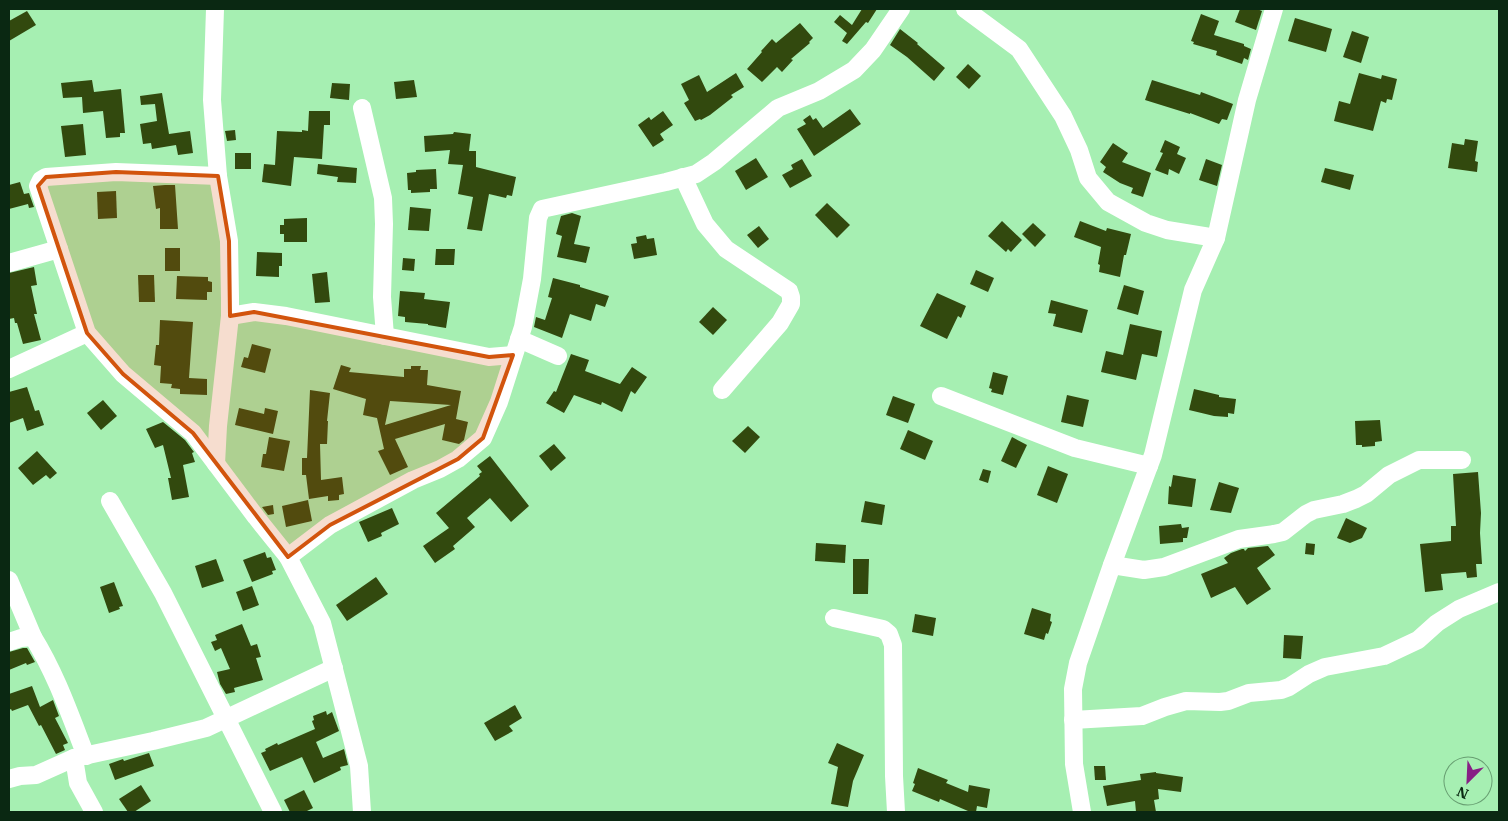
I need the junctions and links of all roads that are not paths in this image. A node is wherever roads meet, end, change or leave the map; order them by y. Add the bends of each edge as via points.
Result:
1 (215, 9) edge
2 (901, 9) edge
3 (965, 9) edge
4 (1274, 9) edge
5 (362, 108) dead end
6 (218, 176) junction
7 (683, 178) junction
8 (1216, 238) junction
9 (59, 249) junction
10 (9, 263) edge
11 (230, 316) junction
12 (87, 333) junction
13 (384, 336) junction
14 (516, 347) junction
15 (558, 356) dead end
16 (9, 369) edge
17 (722, 390) dead end
18 (941, 396) dead end
19 (1462, 460) dead end
20 (216, 464) junction
21 (1149, 466) junction
22 (110, 501) dead end
23 (288, 557) junction
24 (1112, 565) junction
25 (9, 580) edge
26 (1499, 592) edge
27 (834, 618) dead end
28 (33, 637) junction
29 (9, 642) edge
30 (334, 668) junction
31 (226, 719) junction
32 (1073, 720) junction
33 (80, 757) junction
34 (9, 779) edge
35 (94, 812) edge
36 (273, 812) edge
37 (362, 812) edge
38 (896, 812) edge
39 (1082, 812) edge

1 - 6 street via 212,100
2 - 7 street via 873,50 854,70 819,91 778,108 714,162
3 - 8 street via 1019,49 1063,116 1088,178 1108,202 1146,223 1167,230
4 - 8 street via 1247,100
5 - 13 street via 383,198
6 - 9 street via 116,172 46,177 38,186
6 - 11 street via 229,241
7 - 14 street via 542,209 538,218 523,328
7 - 17 street via 705,224 726,249 789,291 791,297 791,304 780,323
8 - 21 street via 1193,290
9 - 10 street
9 - 12 street
11 - 13 street via 254,312 286,316
11 - 20 street
12 - 16 street
12 - 20 street via 123,374 193,433
13 - 14 street via 489,357
14 - 15 street
14 - 23 street via 499,402 483,438 458,459 330,525
18 - 21 street via 1076,448
19 - 24 street via 1419,460 1389,475 1366,494 1343,504 1314,510 1283,532 1239,538 1164,567 1144,570
20 - 23 street
21 - 24 street
22 - 31 street via 163,593
23 - 30 street via 322,623
24 - 32 street via 1078,663 1073,689
25 - 28 street
26 - 32 street via 1459,609 1418,640 1384,656 1325,667 1280,690 1249,693 1220,702 1186,701 1142,716
27 - 38 street via 883,629 893,645
28 - 29 street
28 - 33 street via 59,686
30 - 31 street
30 - 37 street via 359,766
31 - 33 street via 206,728
31 - 36 street
32 - 39 street via 1074,764
33 - 34 street via 36,775
33 - 35 street via 78,784

